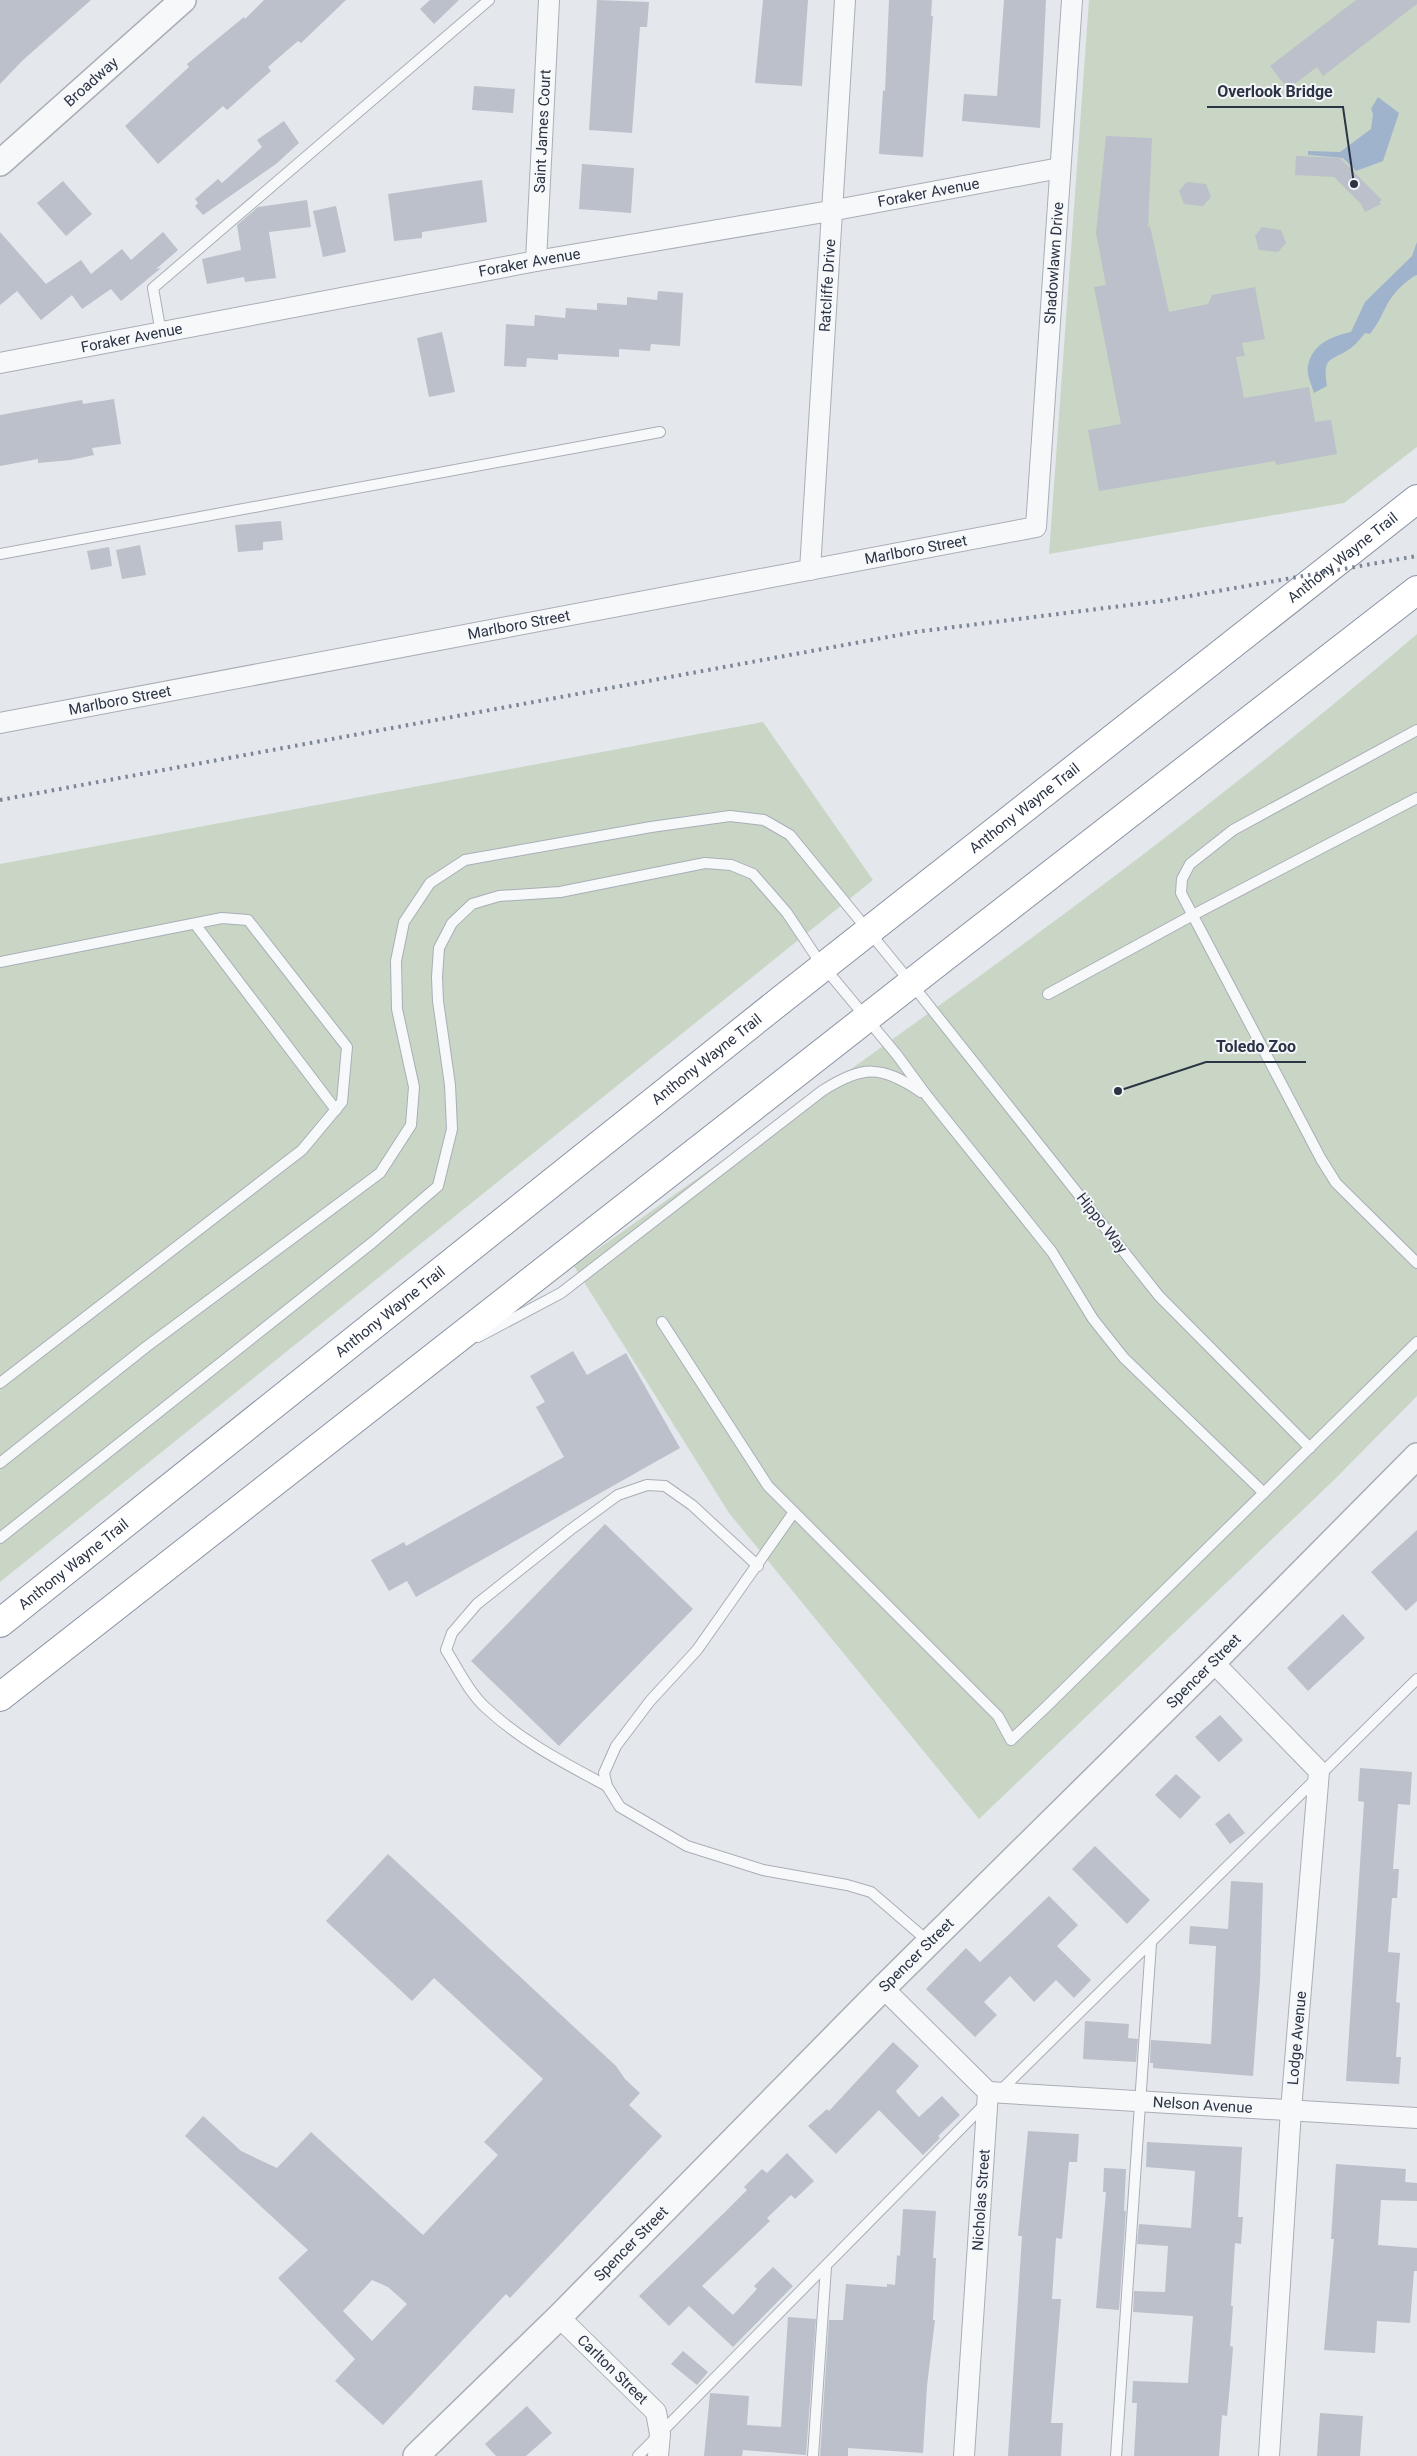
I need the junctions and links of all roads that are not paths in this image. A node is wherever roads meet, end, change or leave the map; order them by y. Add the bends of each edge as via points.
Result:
1 (183, 0) edge
2 (490, 0) edge
3 (550, 0) edge
4 (845, 0) edge
5 (1072, 0) edge
6 (0, 163) edge
7 (1060, 168) junction
8 (830, 211) junction
9 (536, 262) junction
10 (161, 332) junction
11 (0, 363) edge
12 (660, 432) dead end
13 (1417, 499) edge
14 (1036, 527) joint
15 (0, 554) edge
16 (810, 570) junction
17 (1417, 590) edge
18 (0, 723) edge
19 (1417, 730) edge
20 (1417, 798) edge
21 (1191, 916) junction
22 (195, 924) junction
23 (868, 930) junction
24 (0, 962) edge
25 (823, 966) junction
26 (912, 983) junction
27 (1048, 994) dead end
28 (866, 1018) junction
29 (927, 1096) junction
30 (336, 1110) junction
31 (1417, 1263) edge
32 (662, 1322) dead end
33 (1417, 1342) edge
34 (418, 1370) junction
35 (0, 1383) edge
36 (1310, 1448) junction
37 (1417, 1456) edge
38 (0, 1463) edge
39 (1264, 1493) junction
40 (794, 1512) junction
41 (0, 1538) edge
42 (758, 1566) junction
43 (0, 1623) edge
44 (1213, 1662) junction
45 (1417, 1679) edge
46 (0, 1698) edge
47 (1318, 1779) junction
48 (607, 1786) junction
49 (929, 1942) junction
50 (1150, 1943) junction
51 (883, 1988) junction
52 (991, 2095) junction
53 (1140, 2101) junction
54 (1291, 2110) junction
55 (1417, 2118) edge
56 (826, 2267) junction
57 (559, 2317) junction
58 (660, 2434) junction
59 (416, 2456) edge
60 (638, 2456) edge
61 (658, 2456) edge
62 (813, 2456) edge
63 (964, 2456) edge
64 (1116, 2456) edge
65 (1269, 2456) edge

1 - 6 street, Broadway
2 - 10 lane via 153,288
3 - 9 street, Saint James Court
4 - 8 street, Ratcliffe Drive
5 - 7 street, Shadowlawn Drive
7 - 8 street, Foraker Avenue
7 - 14 street, Shadowlawn Drive
8 - 9 street, Foraker Avenue
8 - 16 street, Ratcliffe Drive
9 - 10 street, Foraker Avenue
10 - 11 street, Foraker Avenue
12 - 15 lane
13 - 23 highway, Anthony Wayne Trail
14 - 16 street, Marlboro Street
16 - 18 street, Marlboro Street
17 - 26 highway
19 - 21 lane via 1233,830 1190,864 1182,879 1181,893
20 - 21 lane
21 - 27 lane
21 - 31 lane via 1320,1159 1336,1183
22 - 24 lane
22 - 30 lane
22 - 30 lane via 222,918 248,920 347,1047 342,1102
23 - 25 highway, Anthony Wayne Trail
23 - 26 lane, Hippo Way
23 - 38 lane, Hippo Way via 790,835 764,820 730,816 465,860 430,883 404,922 396,960 397,999 414,1087 411,1126 380,1173 146,1347
25 - 28 lane
25 - 41 lane via 768,891 752,874 731,865 705,863 560,892 499,896 472,904 452,923 439,948 438,1001 450,1085 452,1129 438,1186 373,1242
25 - 43 highway, Anthony Wayne Trail
26 - 28 highway
26 - 36 lane, Hippo Way via 1159,1296
28 - 29 lane
28 - 34 highway
29 - 34 lane via 897,1076 872,1071 847,1075 561,1293
29 - 39 lane via 1052,1252 1093,1319 1124,1358
30 - 35 lane via 302,1150
32 - 40 lane via 768,1486
33 - 36 lane
34 - 46 highway
36 - 39 lane
37 - 44 street, Spencer Street
39 - 40 lane via 1011,1740 998,1716
40 - 42 lane
42 - 48 lane via 697,1650 650,1701 616,1746 604,1773
42 - 48 lane via 692,1505 665,1486 647,1485 618,1495 570,1530 477,1604 452,1633 446,1650 485,1706 544,1752
44 - 47 street via 1319,1771
44 - 49 street, Spencer Street
45 - 47 lane
47 - 50 lane
47 - 54 street, Lodge Avenue
48 - 49 lane via 620,1807 687,1846 763,1870 871,1892
49 - 51 street, Spencer Street
50 - 52 lane
50 - 53 lane
51 - 52 street
51 - 57 street, Spencer Street
52 - 53 street, Nelson Avenue
52 - 56 lane
52 - 63 street, Nicholas Street
53 - 54 street, Nelson Avenue
53 - 64 lane
54 - 55 street, Nelson Avenue
54 - 65 street, Lodge Avenue
56 - 58 lane
56 - 62 lane
57 - 58 street, Carlton Street via 656,2412
57 - 59 street, Spencer Street
58 - 60 lane
58 - 61 street, Carlton Street

